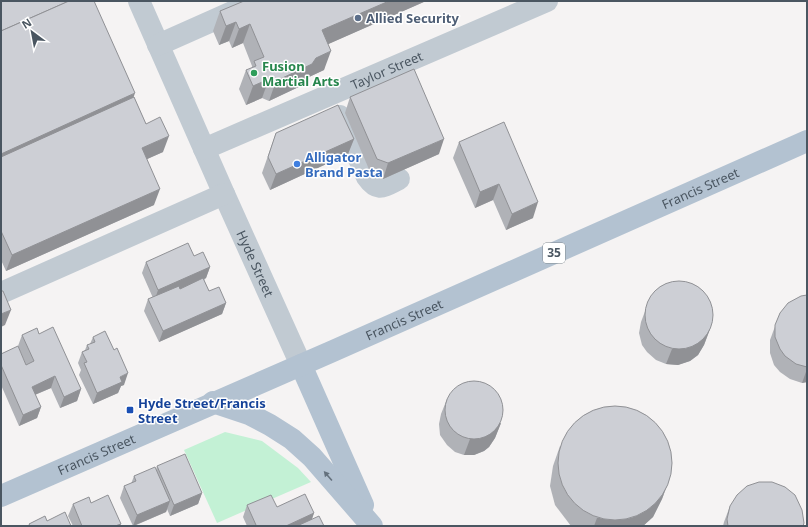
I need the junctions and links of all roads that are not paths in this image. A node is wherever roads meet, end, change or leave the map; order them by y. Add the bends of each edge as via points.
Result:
1 (139, 1) edge
2 (256, 1) edge
3 (547, 1) edge
4 (158, 45) junction
5 (330, 95) junction
6 (807, 141) edge
7 (204, 150) junction
8 (399, 179) dead end
9 (224, 194) junction
10 (1, 293) edge
11 (301, 365) junction
12 (213, 402) junction
13 (1, 496) edge
14 (372, 526) edge

1 - 4 street, Hyde Street
2 - 4 street
3 - 5 street, Taylor Street
4 - 7 street, Hyde Street
5 - 7 street, Taylor Street
5 - 8 street via 371,184 382,187
6 - 11 main road, Francis Street / 35
7 - 9 street, Hyde Street
9 - 10 street
9 - 11 street, Hyde Street
11 - 12 main road, Francis Street
11 - 14 main road, Hyde Street
12 - 13 main road, Francis Street
14 -> 12 main road via 312,457 292,439 249,414

